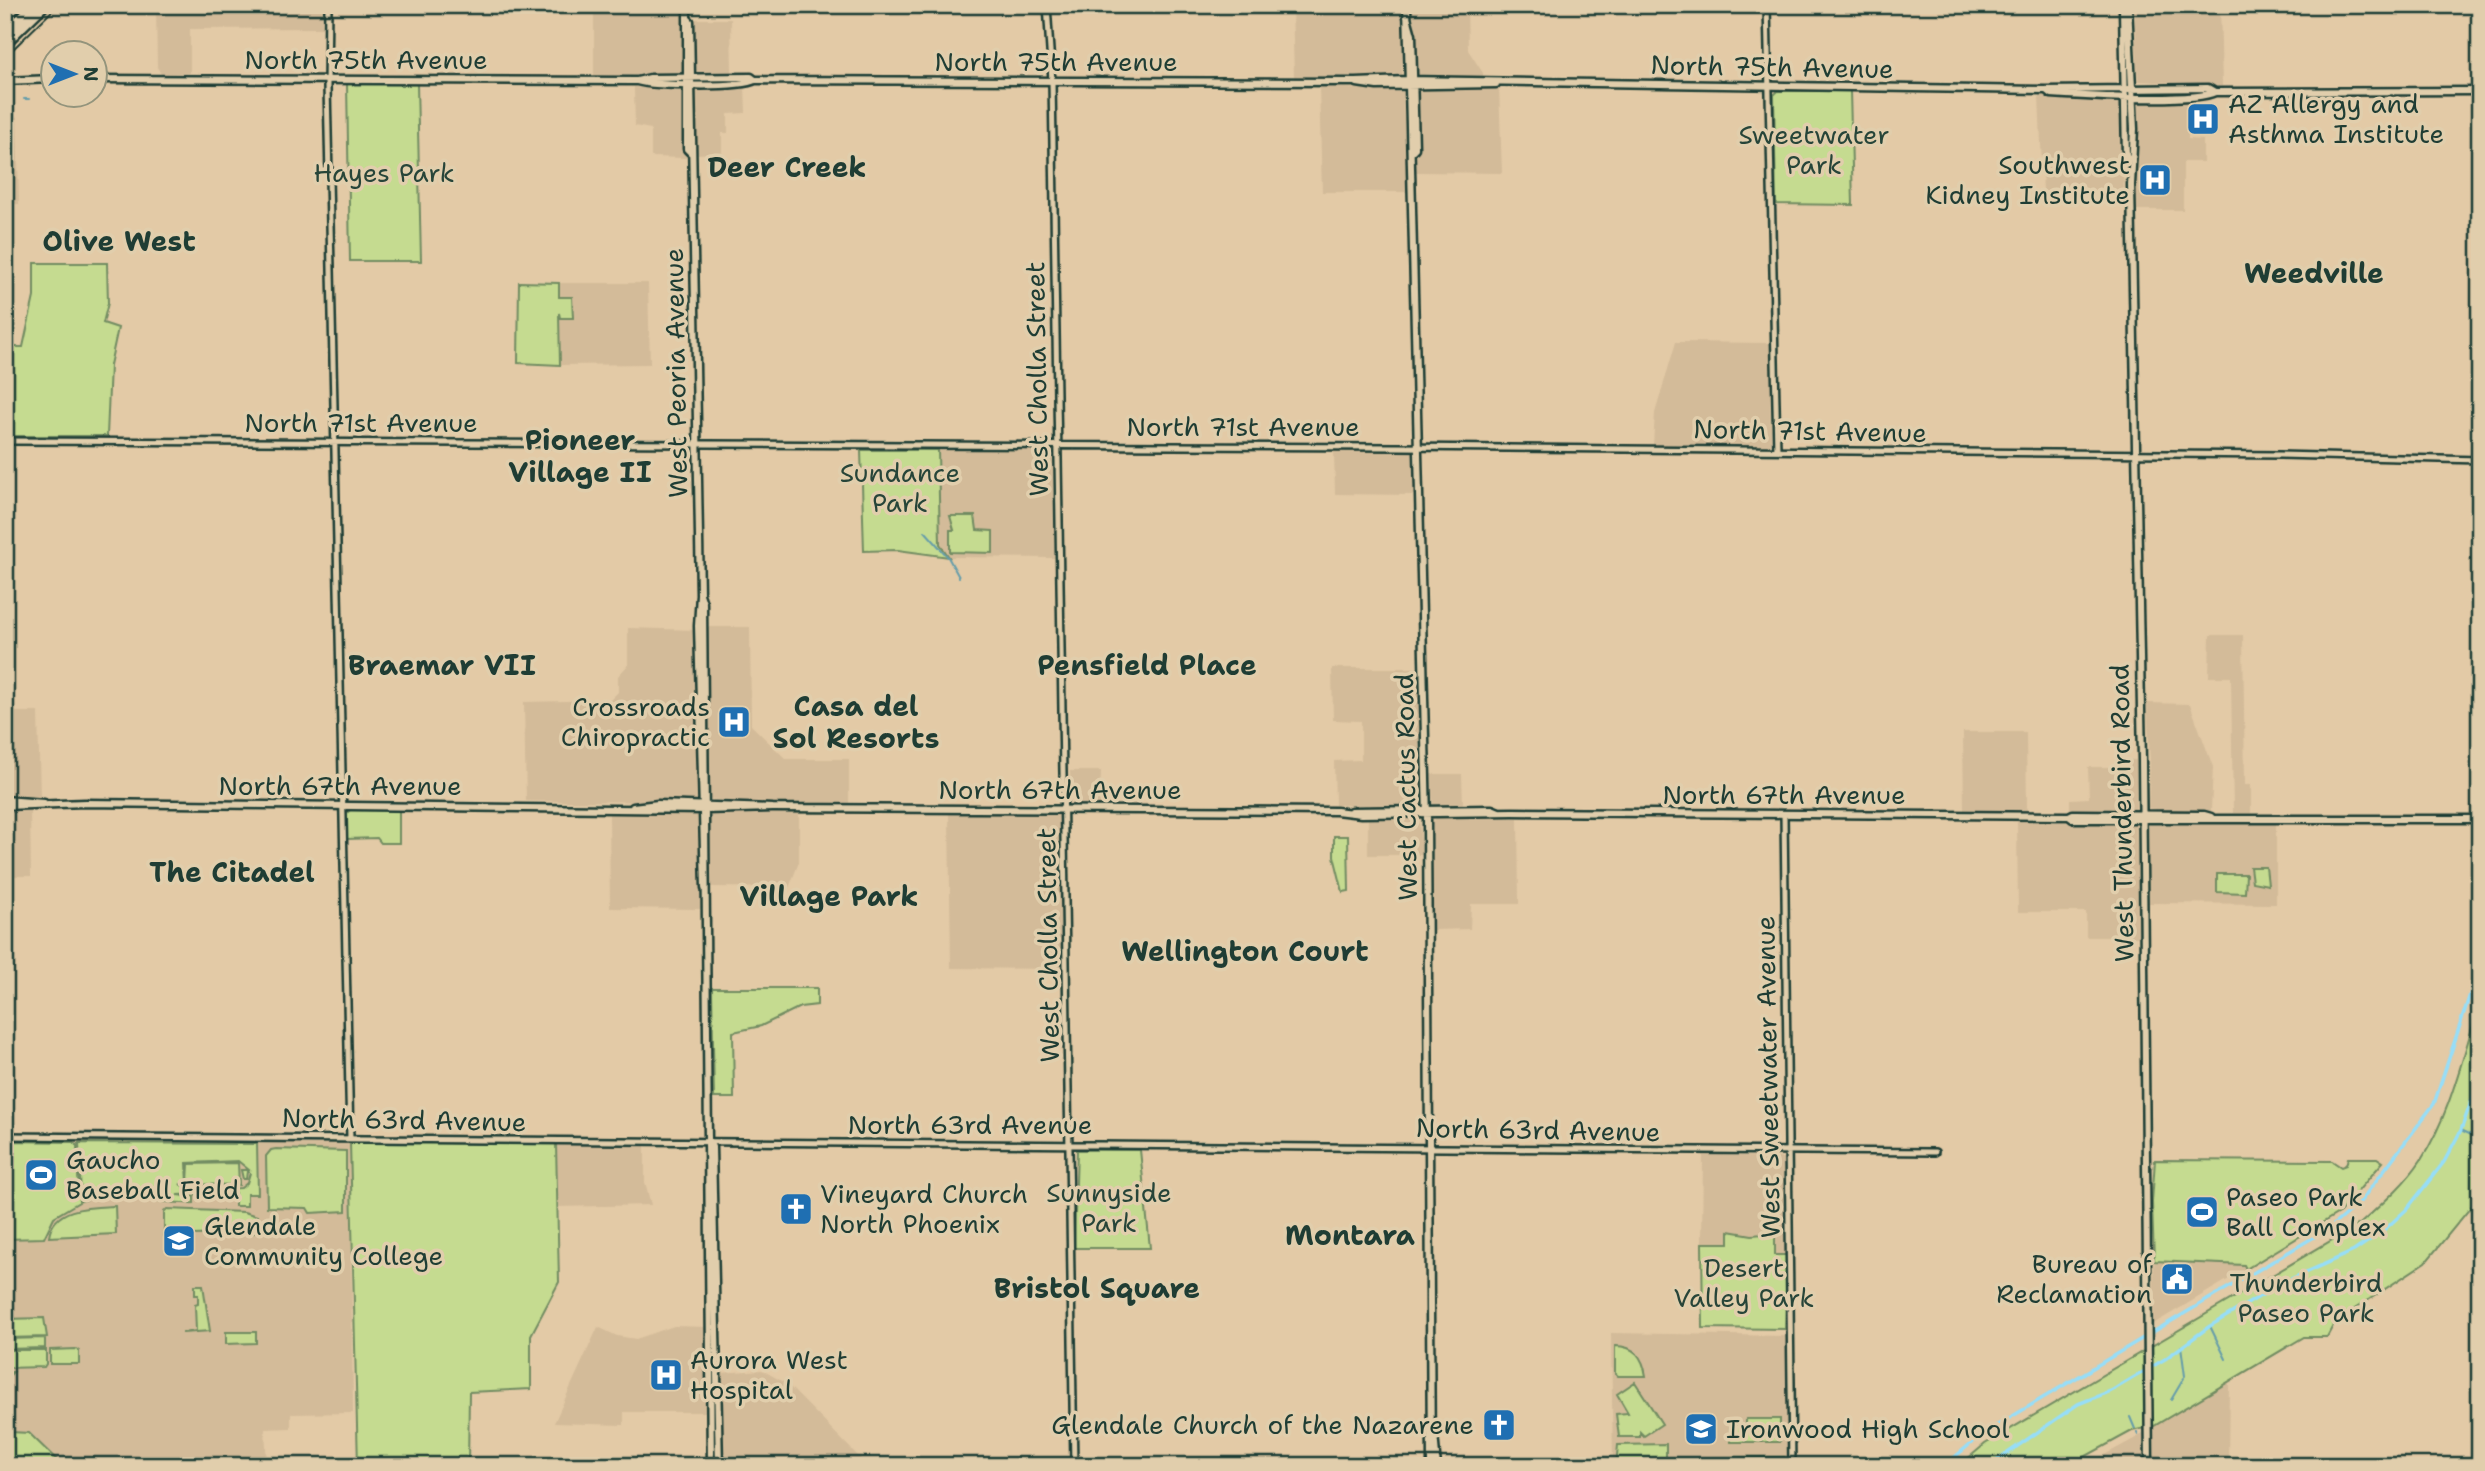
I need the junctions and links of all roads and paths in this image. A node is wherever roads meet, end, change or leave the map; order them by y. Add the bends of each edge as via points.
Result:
1 (34, 5) edge
2 (44, 5) edge
3 (328, 5) edge
4 (687, 5) edge
5 (1047, 5) edge
6 (1407, 5) edge
7 (1767, 5) edge
8 (2127, 5) edge
9 (5, 34) edge
10 (5, 43) edge
11 (5, 79) edge
12 (38, 79) edge
13 (108, 79) edge
14 (327, 79) junction
15 (752, 79) junction
16 (689, 81) junction
17 (1052, 81) junction
18 (1494, 82) junction
19 (1410, 83) junction
20 (1769, 86) junction
21 (2129, 88) junction
22 (2046, 90) junction
23 (2480, 91) edge
24 (2215, 92) junction
25 (2133, 96) junction
26 (2125, 97) junction
27 (2130, 159) junction
28 (5, 441) edge
29 (335, 442) junction
30 (696, 444) junction
31 (1058, 445) junction
32 (1418, 447) junction
33 (1777, 450) junction
34 (2136, 454) junction
35 (2480, 460) edge
36 (700, 594) junction
37 (698, 625) junction
38 (704, 657) junction
39 (5, 803) edge
40 (343, 805) junction
41 (704, 807) junction
42 (1066, 810) junction
43 (1427, 812) junction
44 (1784, 814) junction
45 (2142, 817) junction
46 (2480, 819) edge
47 (5, 1136) edge
48 (350, 1139) junction
49 (709, 1142) junction
50 (1069, 1145) junction
51 (1430, 1148) junction
52 (1788, 1152) junction
53 (1935, 1152) dead end
54 (708, 1237) junction
55 (715, 1275) junction
56 (715, 1435) junction
57 (711, 1466) edge
58 (719, 1466) edge
59 (1074, 1466) edge
60 (1434, 1466) edge
61 (1792, 1466) edge
62 (2149, 1466) edge

1 - 9 highway
2 - 10 highway
3 - 14 street
4 - 16 main road, West Peoria Avenue
5 - 17 street, West Cholla Street
6 - 19 main road, West Cactus Road via 1412,27
7 - 20 street
8 - 21 main road, West Thunderbird Road via 2123,10
11 - 12 main road
13 - 14 main road, North 75th Avenue
14 - 16 main road, North 75th Avenue
14 - 29 street
15 - 16 main road, North 75th Avenue
15 - 16 main road, North 75th Avenue via 738,83
15 - 17 main road, North 75th Avenue
16 - 30 main road, West Peoria Avenue
17 - 19 main road, North 75th Avenue
17 - 31 street, West Cholla Street
18 - 19 main road, North 75th Avenue
18 - 19 main road, North 75th Avenue via 1473,86
18 - 20 main road, North 75th Avenue
19 - 32 main road, West Cactus Road
20 - 22 main road, North 75th Avenue
20 - 33 street
21 - 22 main road, North 75th Avenue
21 - 24 main road, North 75th Avenue via 2208,88
21 - 25 main road, West Thunderbird Road
21 - 26 main road, West Thunderbird Road
22 - 26 main road, North 75th Avenue via 2051,94
23 - 24 main road, North 75th Avenue
24 - 25 main road, North 75th Avenue
25 - 26 main road, North 75th Avenue
25 - 27 main road, West Thunderbird Road via 2134,155
26 - 27 main road, West Thunderbird Road via 2126,156
27 - 34 main road, West Thunderbird Road
28 - 29 street, North 71st Avenue
29 - 30 street, North 71st Avenue
29 - 40 street
30 - 31 street, North 71st Avenue
30 - 36 main road, West Peoria Avenue
31 - 32 street, North 71st Avenue
31 - 42 street, West Cholla Street
32 - 33 street, North 71st Avenue
32 - 43 main road, West Cactus Road
33 - 34 street, North 71st Avenue
34 - 35 street, North 71st Avenue
34 - 45 main road, West Thunderbird Road
36 - 37 main road, West Peoria Avenue
36 - 38 main road, West Peoria Avenue
37 - 38 main road
37 - 41 main road, West Peoria Avenue
38 - 41 main road, West Peoria Avenue
39 - 40 main road, North 67th Avenue
40 - 41 main road, North 67th Avenue
40 - 48 street
41 - 42 main road, North 67th Avenue
41 - 49 main road, West Peoria Avenue
42 - 43 main road, North 67th Avenue
42 - 50 street, West Cholla Street
43 - 44 main road, North 67th Avenue
43 - 51 main road, West Cactus Road
44 - 45 main road, North 67th Avenue
44 - 52 street, West Sweetwater Avenue
45 - 46 main road, North 67th Avenue
45 - 62 main road, West Thunderbird Road
47 - 48 street, North 63rd Avenue
48 - 49 street, North 63rd Avenue
49 - 50 street, North 63rd Avenue
49 - 54 main road, West Peoria Avenue
49 - 55 main road, West Peoria Avenue
50 - 51 street, North 63rd Avenue
50 - 59 street, West Cholla Street
51 - 52 street, North 63rd Avenue
51 - 60 main road, West Cactus Road
52 - 53 street, North 63rd Avenue
52 - 61 street, West Sweetwater Avenue
54 - 55 main road
54 - 56 main road, West Peoria Avenue
55 - 56 main road, West Peoria Avenue
56 - 57 main road, West Peoria Avenue
56 - 58 main road, West Peoria Avenue

